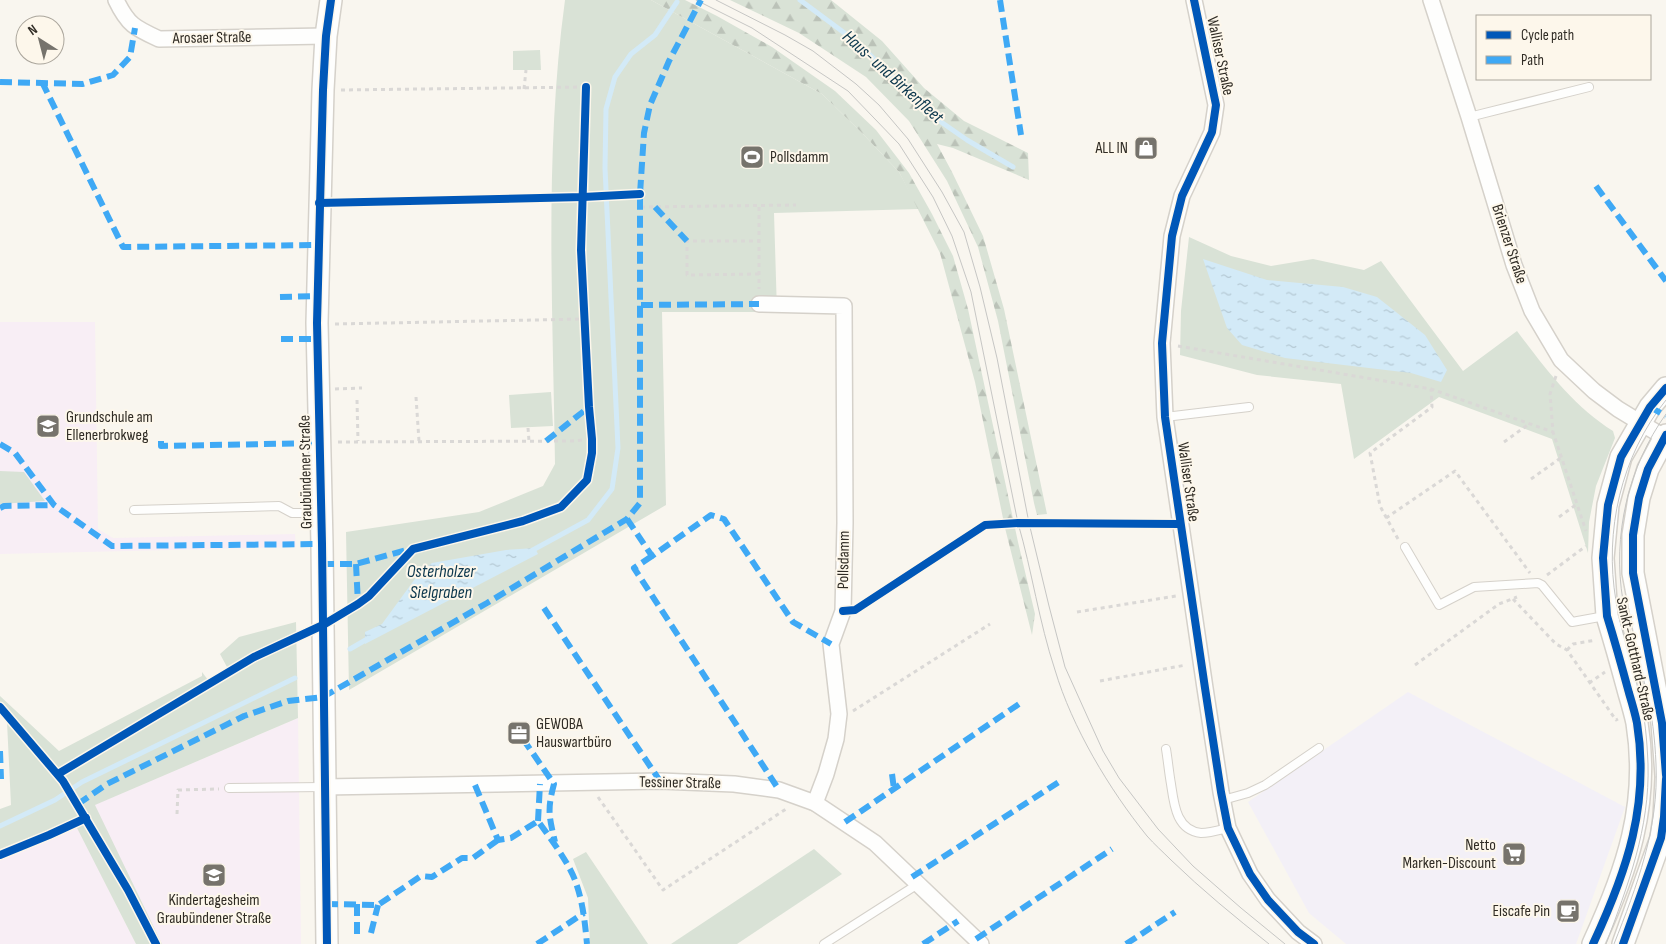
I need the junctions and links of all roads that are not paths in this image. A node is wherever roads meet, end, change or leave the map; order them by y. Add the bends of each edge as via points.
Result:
1 (116, 0) edge
2 (331, 0) edge
3 (1194, 0) edge
4 (1431, 0) edge
5 (326, 36) junction
6 (1589, 87) dead end
7 (1469, 117) junction
8 (759, 304) road end
9 (1666, 388) edge
10 (1249, 407) dead end
11 (1165, 417) junction
12 (1640, 423) junction
13 (1665, 436) edge
14 (134, 510) dead end
15 (321, 512) junction
16 (1406, 547) road end
17 (1607, 616) junction
18 (1319, 748) dead end
19 (1166, 749) dead end
20 (1666, 775) edge
21 (1666, 779) edge
22 (324, 787) junction
23 (229, 788) road end
24 (809, 800) junction
25 (1223, 800) junction
26 (1665, 818) edge
27 (1228, 828) junction
28 (918, 884) junction
29 (327, 944) edge
30 (824, 944) edge
31 (981, 944) edge
32 (1314, 944) edge
33 (1593, 944) edge
34 (1623, 944) edge

1 - 5 street, Arosaer Straße via 135,28 159,39
2 - 5 street, Graubündener Straße
3 - 11 street, Walliser Straße via 1216,105 1212,132 1182,196 1172,236 1162,343
4 - 7 street, Brienzer Straße
5 - 15 street, Graubündener Straße via 318,211
6 - 7 lane
7 - 12 street, Brienzer Straße via 1514,265 1532,311 1561,360 1594,391
8 - 24 street, Pollsdamm via 844,306 843,611 831,644 839,714 826,774
9 - 12 street, Sankt-Gotthard-Straße
10 - 11 lane
11 - 25 street, Walliser Straße
12 - 13 street, Brienzer Straße
12 - 17 street, Sankt-Gotthard-Straße via 1621,457 1597,551
13 - 20 street, Sankt-Gotthard-Straße via 1648,469 1639,498 1633,536 1633,573 1662,723
14 - 15 lane via 279,506 292,513
15 - 22 street, Graubündener Straße
16 - 17 lane via 1440,606 1474,587 1538,583 1572,622
17 - 33 street, Sankt-Gotthard-Straße via 1634,711 1641,782 1633,838 1622,878
18 - 25 lane via 1265,785
19 - 27 lane via 1175,809 1181,822 1199,832
21 - 26 street
22 - 23 lane
22 - 24 street, Tessiner Straße via 660,781 734,784 779,790
22 - 29 street, Graubündener Straße
24 - 28 street, Tessiner Straße via 875,844
25 - 27 street, Walliser Straße
26 - 34 street via 1661,838
27 - 32 street, Walliser Straße via 1250,874 1268,900
28 - 30 lane
28 - 31 street, Tessiner Straße

